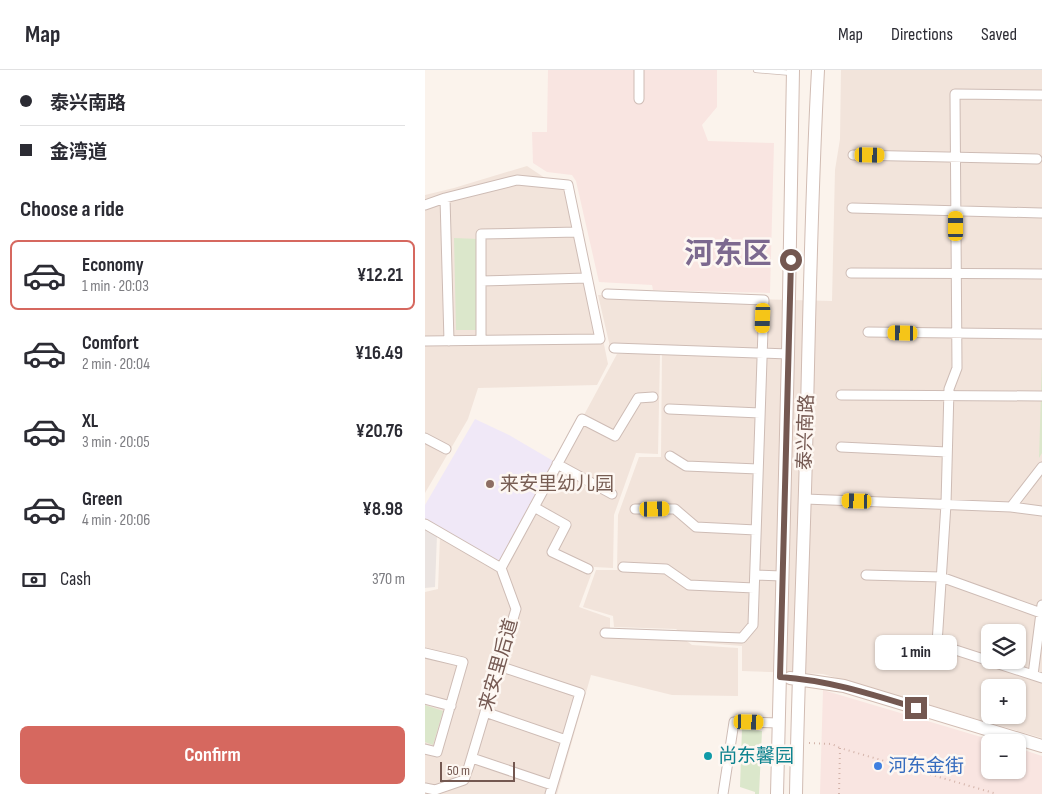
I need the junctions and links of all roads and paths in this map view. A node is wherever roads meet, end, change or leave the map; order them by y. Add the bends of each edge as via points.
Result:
1 (639, 70) edge
2 (756, 70) edge
3 (818, 70) edge
4 (793, 72) edge
5 (1042, 95) edge
6 (639, 99) dead end
7 (853, 155) dead end
8 (955, 157) junction
9 (1037, 159) dead end
10 (445, 198) junction
11 (425, 205) edge
12 (852, 208) dead end
13 (956, 210) junction
14 (1041, 213) edge
15 (577, 232) junction
16 (851, 273) dead end
17 (956, 274) junction
18 (1042, 274) edge
19 (587, 278) junction
20 (481, 282) junction
21 (607, 294) dead end
22 (868, 332) dead end
23 (957, 334) junction
24 (1042, 334) edge
25 (481, 340) junction
26 (425, 341) edge
27 (449, 341) junction
28 (614, 348) dead end
29 (762, 353) junction
30 (789, 354) junction
31 (841, 395) dead end
32 (949, 396) junction
33 (1042, 396) edge
34 (653, 397) dead end
35 (669, 409) dead end
36 (760, 412) junction
37 (425, 438) edge
38 (841, 447) dead end
39 (446, 449) dead end
40 (947, 452) junction
41 (670, 456) dead end
42 (557, 464) junction
43 (1042, 467) edge
44 (758, 469) junction
45 (612, 494) dead end
46 (805, 500) junction
47 (946, 504) junction
48 (534, 507) junction
49 (1011, 507) junction
50 (635, 509) dead end
51 (1042, 511) edge
52 (425, 524) edge
53 (756, 530) junction
54 (623, 567) dead end
55 (501, 568) junction
56 (588, 569) dead end
57 (755, 575) junction
58 (866, 575) dead end
59 (782, 576) junction
60 (941, 577) junction
61 (754, 588) junction
62 (1041, 609) edge
63 (605, 633) dead end
64 (1040, 633) edge
65 (425, 653) edge
66 (499, 666) junction
67 (780, 677) junction
68 (1038, 677) edge
69 (798, 678) junction
70 (425, 699) edge
71 (451, 706) junction
72 (485, 712) junction
73 (779, 723) junction
74 (566, 740) junction
75 (797, 742) junction
76 (1042, 746) edge
77 (841, 748) junction
78 (425, 749) edge
79 (471, 758) junction
80 (425, 788) edge
81 (551, 790) edge
82 (723, 794) edge
83 (777, 794) edge
84 (796, 794) edge
85 (839, 794) edge
86 (997, 794) edge

1 - 6 street
2 - 4 lane
3 - 46 main road, 泰兴南路
4 - 30 main road, 泰兴南路
5 - 8 street via 955,94
7 - 8 street
8 - 9 street
8 - 13 street
10 - 11 street
10 - 15 street via 517,180 568,185
10 - 27 street
12 - 13 street
13 - 14 street
13 - 17 street
15 - 19 street
15 - 20 street via 481,234
16 - 17 street
17 - 18 street
17 - 23 street
19 - 20 street
19 - 25 street via 600,339
20 - 25 street
21 - 29 street via 764,300
22 - 23 street
23 - 24 street
23 - 32 street via 957,368
25 - 27 street
26 - 27 street
28 - 29 street
29 - 30 street
29 - 36 street
30 - 59 main road, 泰兴南路
31 - 32 street
32 - 33 street
32 - 40 street
34 - 42 street via 638,398 615,436 582,419
35 - 36 street
36 - 44 street
37 - 39 street
38 - 40 street
40 - 47 street
41 - 44 street via 686,466
42 - 45 street
42 - 48 street
43 - 49 street
44 - 53 street
46 - 47 street
46 - 69 main road, 泰兴南路
47 - 49 street
47 - 60 street
48 - 55 street
48 - 56 street via 567,525 552,552
49 - 51 street
50 - 53 street via 675,509 696,527
52 - 55 street
53 - 57 street
54 - 61 street via 666,568 689,585
55 - 66 street, 来安里后道 via 516,609
57 - 59 street
57 - 61 street
58 - 60 street
59 - 67 main road, 泰兴南路
60 - 62 street
60 - 68 street via 937,644
61 - 63 street via 753,625 742,638
62 - 64 street
64 - 68 street
65 - 71 street via 463,662
66 - 72 street, 来安里后道
66 - 74 street via 580,693
67 - 69 main road
67 - 73 main road, 泰兴南路
69 - 75 main road, 泰兴南路
69 - 76 main road via 844,686
70 - 71 street
71 - 78 street via 437,752
72 - 74 street
72 - 79 street, 来安里后道
73 - 82 street via 734,722
73 - 83 main road, 泰兴南路
74 - 81 street
75 - 77 path via 832,744
75 - 84 main road, 泰兴南路
77 - 85 path
77 - 86 path
79 - 80 street, 来安里后道 via 464,780 435,790
79 - 81 street

